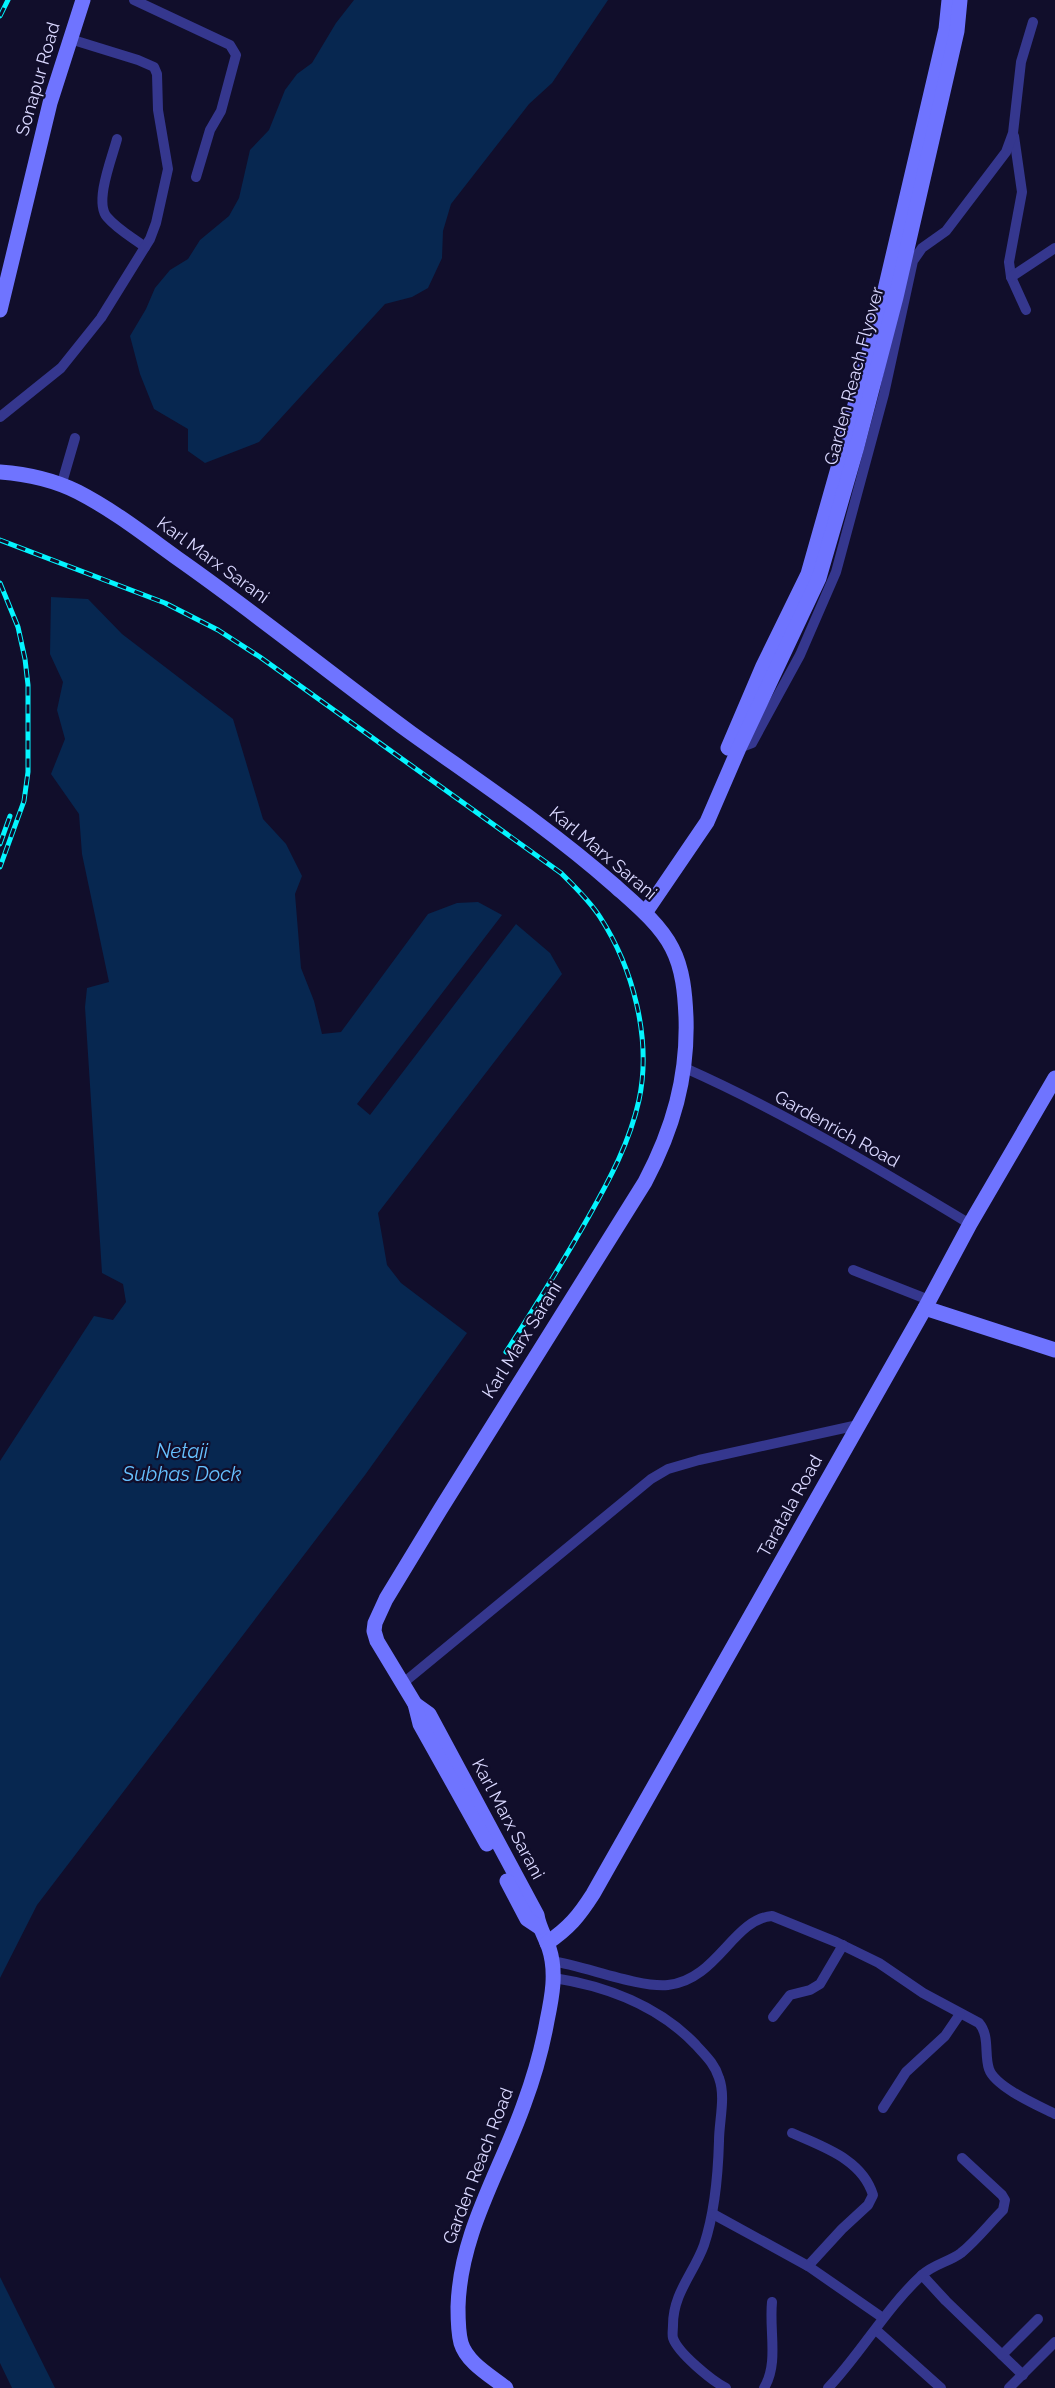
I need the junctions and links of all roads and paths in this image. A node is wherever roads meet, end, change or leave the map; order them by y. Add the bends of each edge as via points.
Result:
1 (83, 0) edge
2 (134, 0) edge
3 (949, 0) edge
4 (960, 0) edge
5 (1033, 22) dead end
6 (70, 39) junction
7 (1013, 133) junction
8 (117, 139) dead end
9 (196, 177) dead end
10 (145, 247) junction
11 (1055, 248) edge
12 (1011, 277) junction
13 (0, 310) edge
14 (1026, 310) dead end
15 (0, 417) edge
16 (75, 438) dead end
17 (0, 472) edge
18 (62, 486) junction
19 (769, 669) junction
20 (735, 745) junction
21 (645, 913) junction
22 (685, 1068) junction
23 (1055, 1078) edge
24 (970, 1224) junction
25 (853, 1270) dead end
26 (927, 1304) junction
27 (1055, 1350) edge
28 (858, 1425) junction
29 (402, 1684) junction
30 (547, 1942) junction
31 (843, 1945) junction
32 (552, 1961) junction
33 (554, 1978) junction
34 (960, 2014) junction
35 (772, 2017) dead end
36 (883, 2108) dead end
37 (1055, 2114) edge
38 (792, 2133) dead end
39 (962, 2158) dead end
40 (713, 2214) junction
41 (808, 2266) junction
42 (922, 2276) junction
43 (772, 2302) dead end
44 (883, 2319) junction
45 (1038, 2319) dead end
46 (876, 2330) junction
47 (1055, 2342) edge
48 (1002, 2355) junction
49 (1023, 2375) junction
50 (836, 2385) edge
51 (506, 2388) edge
52 (726, 2388) edge
53 (764, 2388) edge
54 (941, 2388) edge
55 (1009, 2388) edge

1 - 6 main road, Sonapur Road
2 - 9 street via 234,49 236,55 221,111 210,130
3 - 19 main road, Garden Reach Flyover via 946,29 890,271 844,447 808,574
4 - 19 main road, Garden Reach Flyover via 957,31 896,297 819,578
5 - 7 street via 1021,62
6 - 10 street via 138,60 154,67 157,74 158,110 168,169 156,223
6 - 13 main road, Sonapur Road via 33,167
7 - 12 street via 1022,192 1010,252
7 - 20 street via 1000,161 946,231 916,254 882,404 836,572 800,655 752,743
8 - 10 street via 102,204 107,217
10 - 15 street via 101,318 61,368
11 - 12 street
12 - 14 street
16 - 18 street
17 - 18 main road, Karl Marx Sarani
18 - 21 main road, Karl Marx Sarani via 114,513 204,577 580,854
19 - 20 main road, Garden Reach Flyover
20 - 21 main road, Garden Reach Flyover via 698,818 692,843
21 - 22 main road, Karl Marx Sarani via 672,948 682,977
22 - 24 street, Gardenrich Road via 734,1090
22 - 29 main road, Karl Marx Sarani via 676,1112 645,1182 386,1599 374,1631
23 - 24 main road, Taratala Road
24 - 26 main road, Taratala Road
25 - 26 street
26 - 27 main road
26 - 28 main road, Taratala Road
28 - 29 street via 668,1469
28 - 30 main road, Taratala Road via 593,1894 573,1923
29 - 30 main road, Karl Marx Sarani via 415,1704 429,1714 537,1914
30 - 32 main road, Garden Reach Road
31 - 32 street via 772,1916 749,1924 713,1962 681,1983 647,1984
31 - 34 street
31 - 35 street via 820,1984 790,1995
32 - 33 main road, Garden Reach Road
33 - 40 street via 580,1982 657,2013 683,2031 710,2060 720,2079 722,2106
33 - 51 main road, Garden Reach Road via 540,2052 524,2104 475,2222 459,2288 462,2345 481,2368
34 - 36 street via 945,2036 906,2072
34 - 37 street via 983,2028 989,2069 994,2077
38 - 41 street via 860,2170 873,2195 868,2205
39 - 42 street via 1002,2195 1005,2205 962,2252
40 - 41 street
40 - 52 street via 703,2247 678,2293 674,2340 698,2368
41 - 44 street
42 - 44 street
42 - 48 street
43 - 53 street via 772,2366
44 - 46 street
45 - 48 street
46 - 50 street
46 - 54 street
47 - 49 street
48 - 49 street
49 - 55 street

